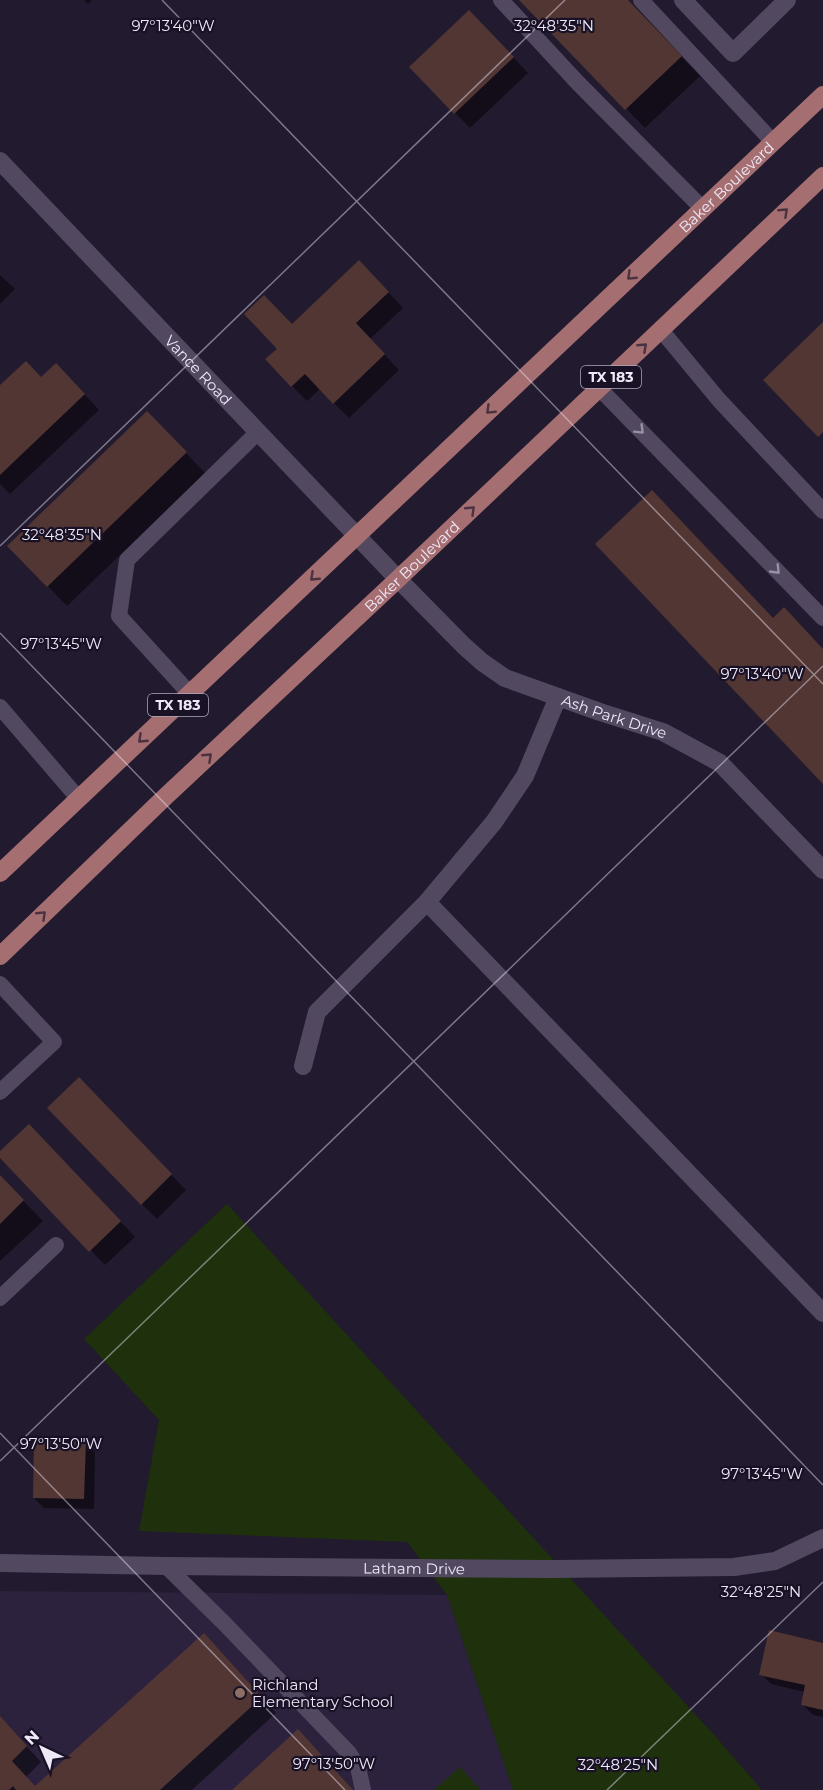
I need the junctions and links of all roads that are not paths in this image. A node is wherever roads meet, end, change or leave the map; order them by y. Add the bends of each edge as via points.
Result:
1 (501, 0) edge
2 (642, 0) edge
3 (683, 0) edge
4 (787, 0) edge
5 (823, 95) edge
6 (773, 142) junction
7 (0, 160) edge
8 (823, 176) edge
9 (702, 208) junction
10 (661, 330) junction
11 (599, 388) junction
12 (258, 432) junction
13 (822, 508) edge
14 (357, 537) junction
15 (398, 579) junction
16 (823, 618) edge
17 (190, 694) junction
18 (558, 697) junction
19 (0, 707) edge
20 (79, 799) junction
21 (823, 870) edge
22 (0, 873) edge
23 (427, 902) junction
24 (0, 956) edge
25 (0, 984) edge
26 (303, 1066) dead end
27 (0, 1092) edge
28 (56, 1245) dead end
29 (0, 1298) edge
30 (823, 1313) edge
31 (823, 1538) edge
32 (0, 1563) edge
33 (166, 1566) junction
34 (363, 1790) edge

1 - 9 lane
2 - 6 lane
3 - 4 street via 733,53
5 - 6 main road, Baker Boulevard / TX 183
6 - 9 main road, Baker Boulevard / TX 183
7 - 12 street, Vance Road
10 -> 8 main road, Baker Boulevard / TX 183
9 -> 14 main road, Baker Boulevard / TX 183
11 -> 10 main road, Baker Boulevard / TX 183
10 - 13 lane via 719,399
15 -> 11 main road, Baker Boulevard / TX 183
11 -> 16 lane
12 - 14 street, Vance Road
12 - 17 lane via 127,560 119,616
14 - 15 street, Vance Road
14 -> 17 main road, Baker Boulevard / TX 183
15 - 18 street, Ash Park Drive via 482,662 505,678
24 -> 15 main road, Baker Boulevard / TX 183
17 -> 20 main road, Baker Boulevard / TX 183
18 - 21 street, Ash Park Drive via 663,732 720,763
18 - 23 street via 525,776 494,822
19 - 20 lane
20 - 22 main road, Baker Boulevard / TX 183
23 - 26 street via 316,1012
23 - 30 street
25 - 27 lane via 54,1042
28 - 29 lane
31 - 33 street, Latham Drive via 775,1561 734,1567
32 - 33 street, Latham Drive
33 - 34 lane via 349,1753 358,1767

